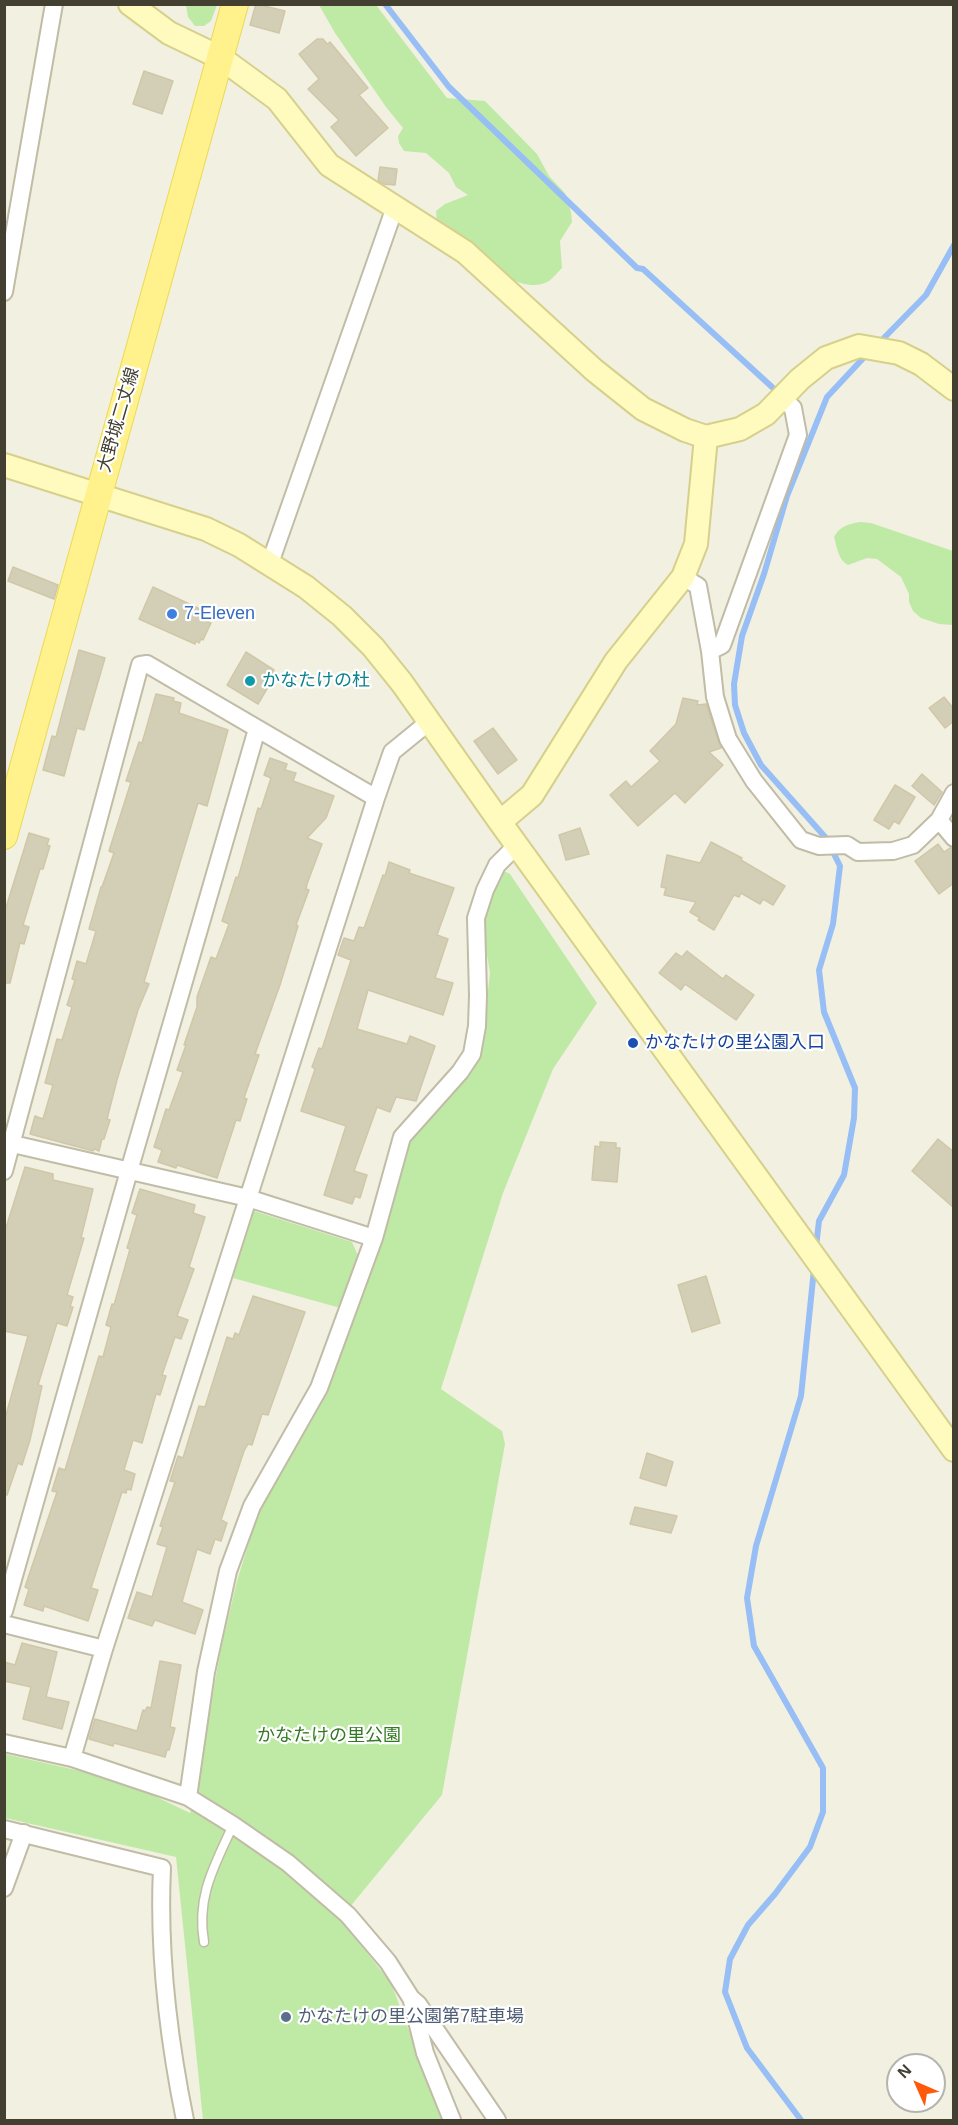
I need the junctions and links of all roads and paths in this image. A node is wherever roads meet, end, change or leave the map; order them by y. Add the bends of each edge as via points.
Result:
1 (54, 4) edge
2 (130, 4) edge
3 (235, 4) edge
4 (221, 58) junction
5 (395, 207) junction
6 (4, 292) edge
7 (954, 389) edge
8 (782, 398) junction
9 (706, 436) junction
10 (4, 465) edge
11 (98, 495) junction
12 (270, 563) junction
13 (683, 577) junction
14 (710, 651) junction
15 (430, 722) junction
16 (257, 729) junction
17 (954, 793) edge
18 (376, 798) junction
19 (939, 820) junction
20 (500, 822) junction
21 (4, 836) edge
22 (954, 838) edge
23 (517, 845) junction
24 (8, 1143) edge
25 (4, 1171) edge
26 (129, 1171) junction
27 (248, 1198) junction
28 (374, 1238) junction
29 (954, 1450) edge
30 (4, 1611) edge
31 (4, 1624) edge
32 (104, 1649) junction
33 (4, 1743) edge
34 (72, 1758) junction
35 (188, 1797) junction
36 (233, 1825) junction
37 (4, 1829) edge
38 (24, 1833) junction
39 (4, 1888) edge
40 (204, 1942) dead end
41 (411, 1998) junction
42 (185, 2121) edge
43 (452, 2121) edge
44 (497, 2121) edge

1 - 6 street
2 - 4 street via 169,33
3 - 4 main road, 大野城二丈線
4 - 5 street via 277,99 329,165
4 - 11 main road, 大野城二丈線
5 - 9 street via 465,252 594,370 643,409
5 - 12 street
7 - 8 street via 899,353 859,345 826,358
8 - 9 street via 766,414 740,429
8 - 14 street via 793,408 798,435 722,645
9 - 13 street via 696,544
10 - 11 street
11 - 12 street via 206,529
11 - 21 main road, 大野城二丈線
12 - 15 street via 342,616 373,647
13 - 14 street via 698,586
13 - 20 street via 616,661 532,795
14 - 19 street via 715,698 728,739 754,782 801,840 819,846 847,845 858,852 893,851 914,845
15 - 18 street via 392,752
15 - 20 street
16 - 18 street
16 - 24 street via 147,664 140,665
16 - 26 street
17 - 19 street
18 - 27 street
19 - 22 street
20 - 23 street
23 - 28 street via 498,865 476,918 478,1005 472,1054 402,1137
23 - 29 street
24 - 25 street
24 - 26 street
26 - 27 street
26 - 30 street
27 - 28 street
27 - 32 street
28 - 35 street via 319,1388 252,1506 228,1571 206,1672
31 - 32 street
32 - 34 street
33 - 34 street
34 - 35 street
35 - 36 street
36 - 40 lane via 208,1881 200,1920
36 - 41 street via 288,1863 348,1915 388,1962
37 - 38 street
38 - 39 street
38 - 42 street via 162,1868 164,1982 172,2056
41 - 43 street via 425,2053
41 - 44 street

